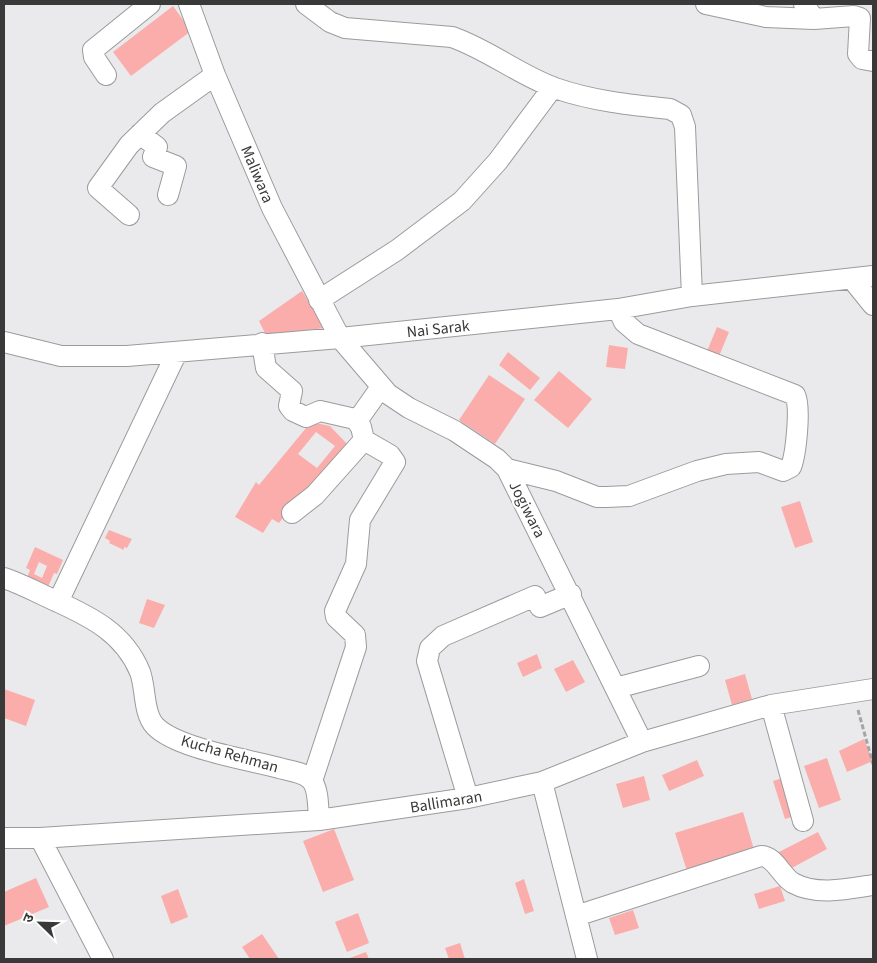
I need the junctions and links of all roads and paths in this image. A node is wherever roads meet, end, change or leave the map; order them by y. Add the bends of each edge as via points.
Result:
1 (150, 4) edge
2 (189, 4) edge
3 (306, 4) edge
4 (706, 4) edge
5 (809, 11) edge
6 (873, 61) edge
7 (106, 75) dead end
8 (215, 75) junction
9 (553, 87) junction
10 (140, 134) junction
11 (168, 195) dead end
12 (128, 215) dead end
13 (873, 276) edge
14 (852, 279) junction
15 (692, 296) junction
16 (319, 300) junction
17 (873, 305) edge
18 (618, 309) junction
19 (340, 338) junction
20 (4, 342) edge
21 (262, 343) junction
22 (177, 352) junction
23 (381, 386) junction
24 (357, 421) junction
25 (364, 440) junction
26 (507, 469) junction
27 (292, 513) dead end
28 (4, 578) edge
29 (571, 594) junction
30 (58, 602) junction
31 (699, 666) dead end
32 (616, 688) junction
33 (873, 689) edge
34 (853, 693) junction
35 (770, 706) junction
36 (642, 742) junction
37 (873, 764) edge
38 (312, 781) junction
39 (542, 782) junction
40 (468, 798) junction
41 (319, 820) junction
42 (803, 821) dead end
43 (4, 838) edge
44 (40, 838) junction
45 (873, 885) edge
46 (576, 916) junction
47 (103, 959) edge
48 (587, 959) edge

1 - 7 street via 95,47 92,54
2 - 8 street, Maliwara
3 - 9 street via 330,22 345,28 427,34 468,43
4 - 5 street via 766,16
5 - 6 street via 860,18 858,54
8 - 10 street via 162,112
8 - 16 street, Maliwara via 272,208
9 - 15 street via 598,101 670,109 681,115 685,127
9 - 16 street via 498,161 462,201 397,250
10 - 11 street via 157,147 153,157 176,166
10 - 12 street via 98,188
13 - 14 street, Nai Sarak
14 - 15 street, Nai Sarak
14 - 17 street
15 - 18 street, Nai Sarak
16 - 19 street, Maliwara
18 - 19 street, Nai Sarak
18 - 26 street via 624,322 638,334 795,395 796,428 791,467 783,471 759,462 726,464 629,496 606,498
19 - 21 street, Nai Sarak
19 - 23 street, Jogiwara
20 - 22 street, Nai Sarak via 61,356
21 - 22 street, Nai Sarak
21 - 24 street via 266,368 292,391 291,409 302,416 320,411
22 - 30 street
23 - 24 street
23 - 26 street, Jogiwara via 409,408 462,436
24 - 25 street
25 - 27 street via 315,495
25 - 38 street via 390,455 395,466 360,520 356,564 335,612 336,617 355,635 356,647
26 - 29 street, Jogiwara
28 - 30 street, Kucha Rehman
29 - 32 street, Jogiwara
29 - 40 street via 540,608 535,596 443,636 430,648 427,661
30 - 38 street, Kucha Rehman via 102,624 135,660 149,717 166,734 198,747 301,774
31 - 32 street
32 - 36 street, Jogiwara
33 - 34 street, Ballimaran
34 - 35 street, Ballimaran
34 - 37 path
35 - 36 street, Ballimaran
35 - 42 street
36 - 39 street, Ballimaran
38 - 41 street
39 - 40 street, Ballimaran
39 - 46 street
40 - 41 street, Ballimaran
41 - 44 street, Ballimaran
43 - 44 street, Ballimaran
44 - 47 street
45 - 46 street via 828,891 802,887 784,876 771,860 760,856
46 - 48 street

